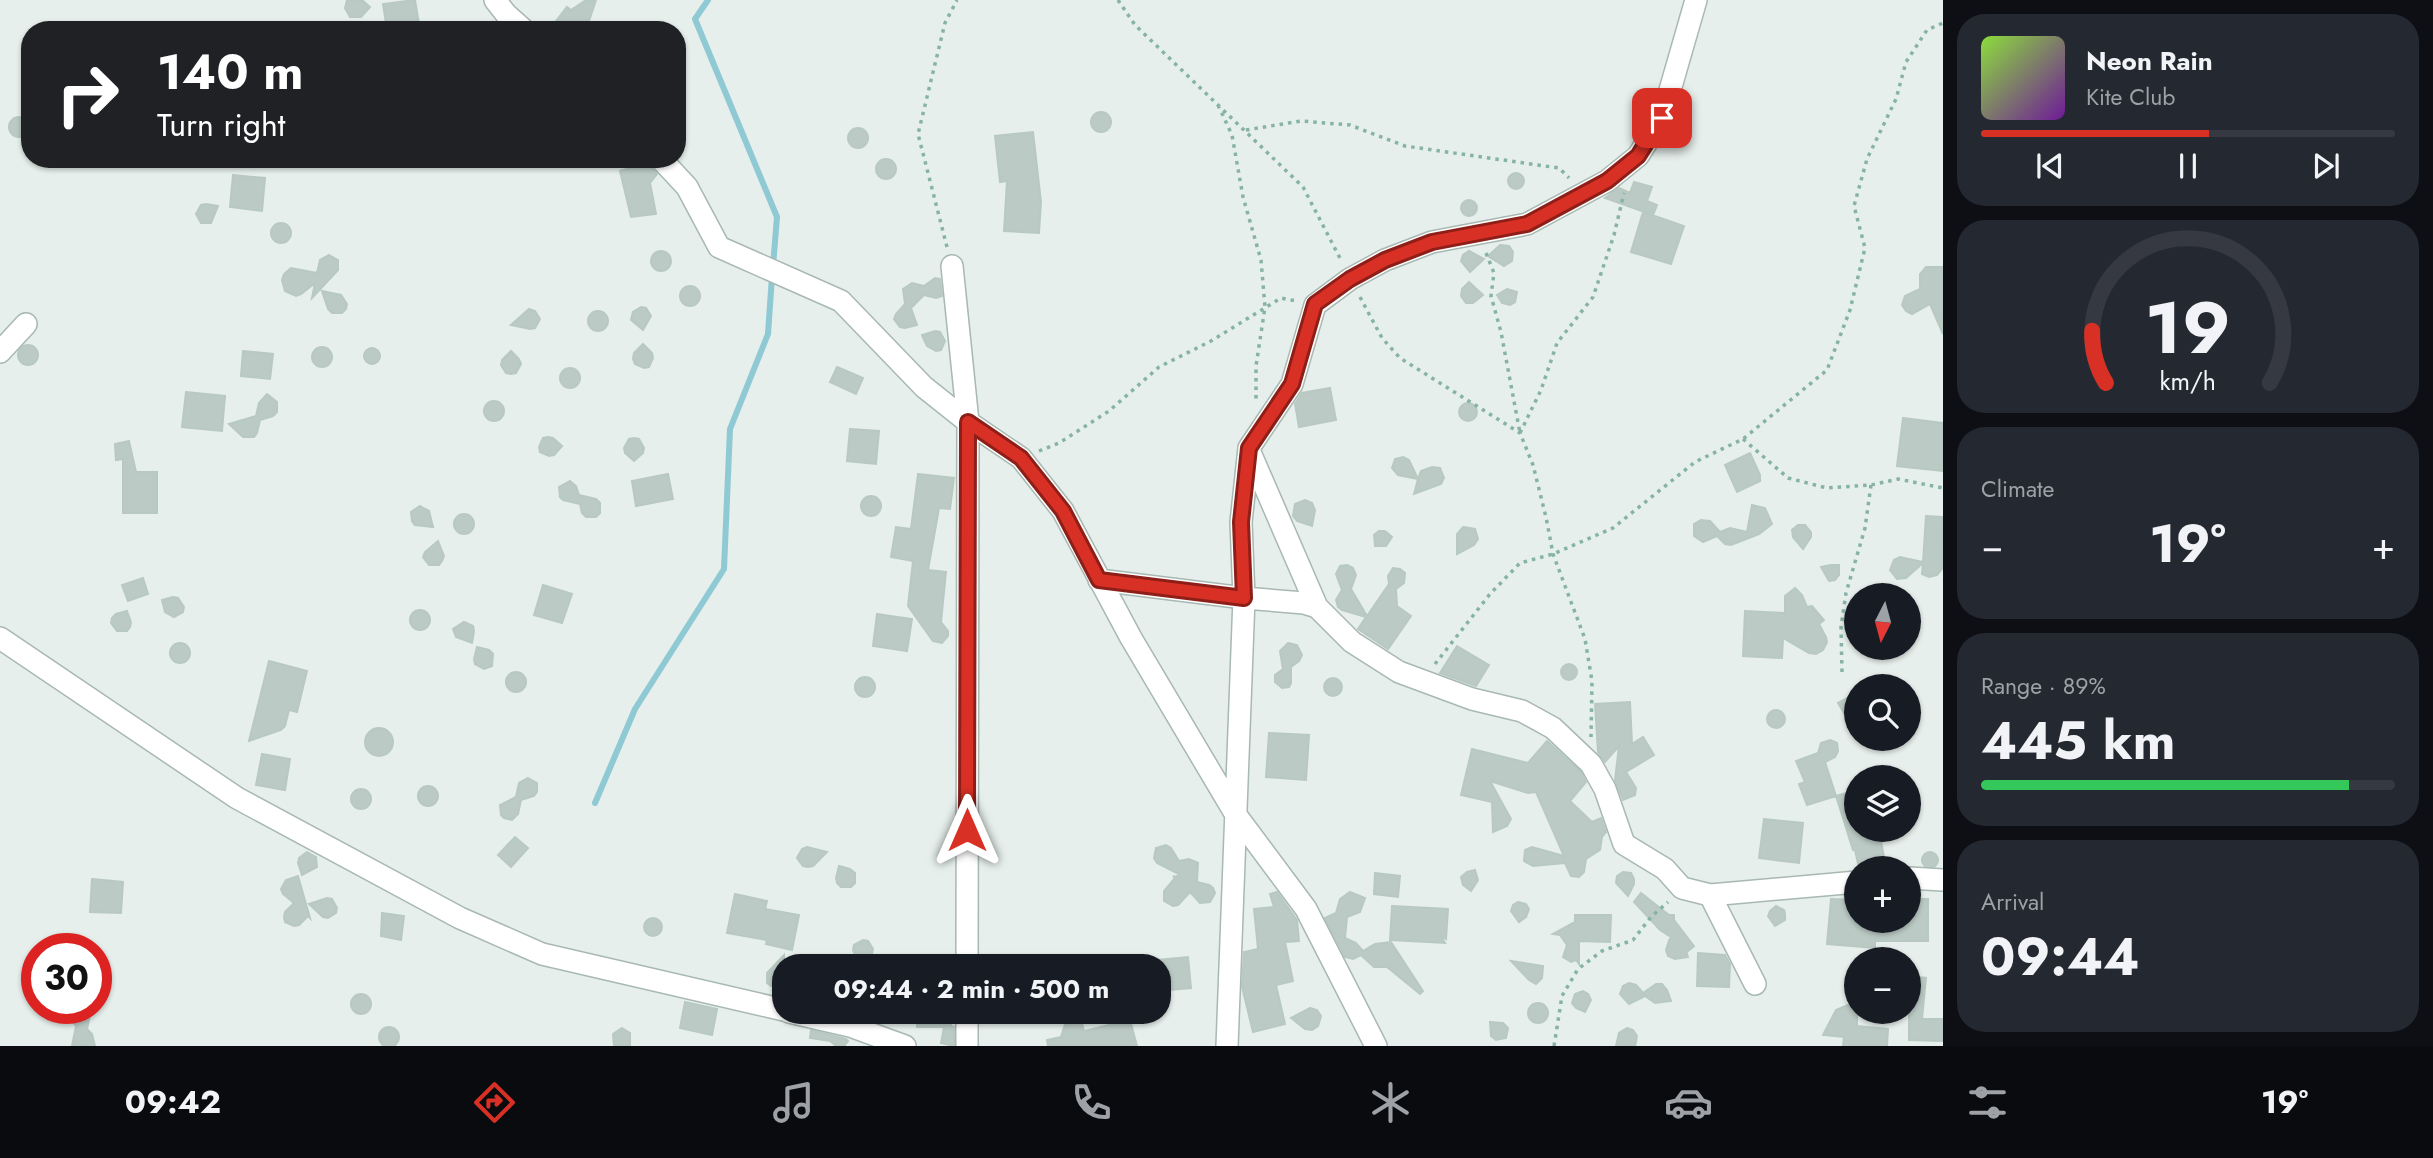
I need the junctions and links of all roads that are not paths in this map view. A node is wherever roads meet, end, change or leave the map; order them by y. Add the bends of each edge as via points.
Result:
1 (495, 0) edge
2 (1696, 0) edge
3 (514, 21) edge
4 (669, 168) edge
5 (952, 266) road end
6 (26, 324) dead end
7 (0, 352) edge
8 (968, 422) junction
9 (1249, 448) junction
10 (1099, 580) junction
11 (1244, 598) junction
12 (1317, 607) junction
13 (0, 638) edge
14 (1236, 815) junction
15 (1921, 879) edge
16 (1943, 880) edge
17 (1844, 884) edge
18 (1710, 895) junction
19 (967, 954) edge
20 (1755, 984) dead end
21 (772, 1008) edge
22 (841, 1024) edge
23 (967, 1024) edge
24 (905, 1046) edge
25 (967, 1046) edge
26 (1227, 1046) edge
27 (1376, 1046) edge

1 - 3 street
2 - 9 street via 1662,118 1638,156 1607,181 1527,224 1432,242 1385,260 1315,304 1292,384
4 - 8 street via 687,187 719,247 841,301 924,387
5 - 8 street
6 - 7 street
8 - 10 street via 1021,458 1063,511
8 - 19 street
9 - 11 street via 1241,522
9 - 12 street
10 - 11 street
10 - 14 street
11 - 12 street
11 - 14 street
12 - 18 street via 1352,642 1399,672 1472,699 1522,711 1553,728 1591,764 1624,844 1665,869 1682,888
13 - 21 street via 237,797 460,918 542,954
14 - 26 street
14 - 27 street via 1306,909
15 - 16 street
17 - 18 street
18 - 20 street
22 - 24 street
23 - 25 street

